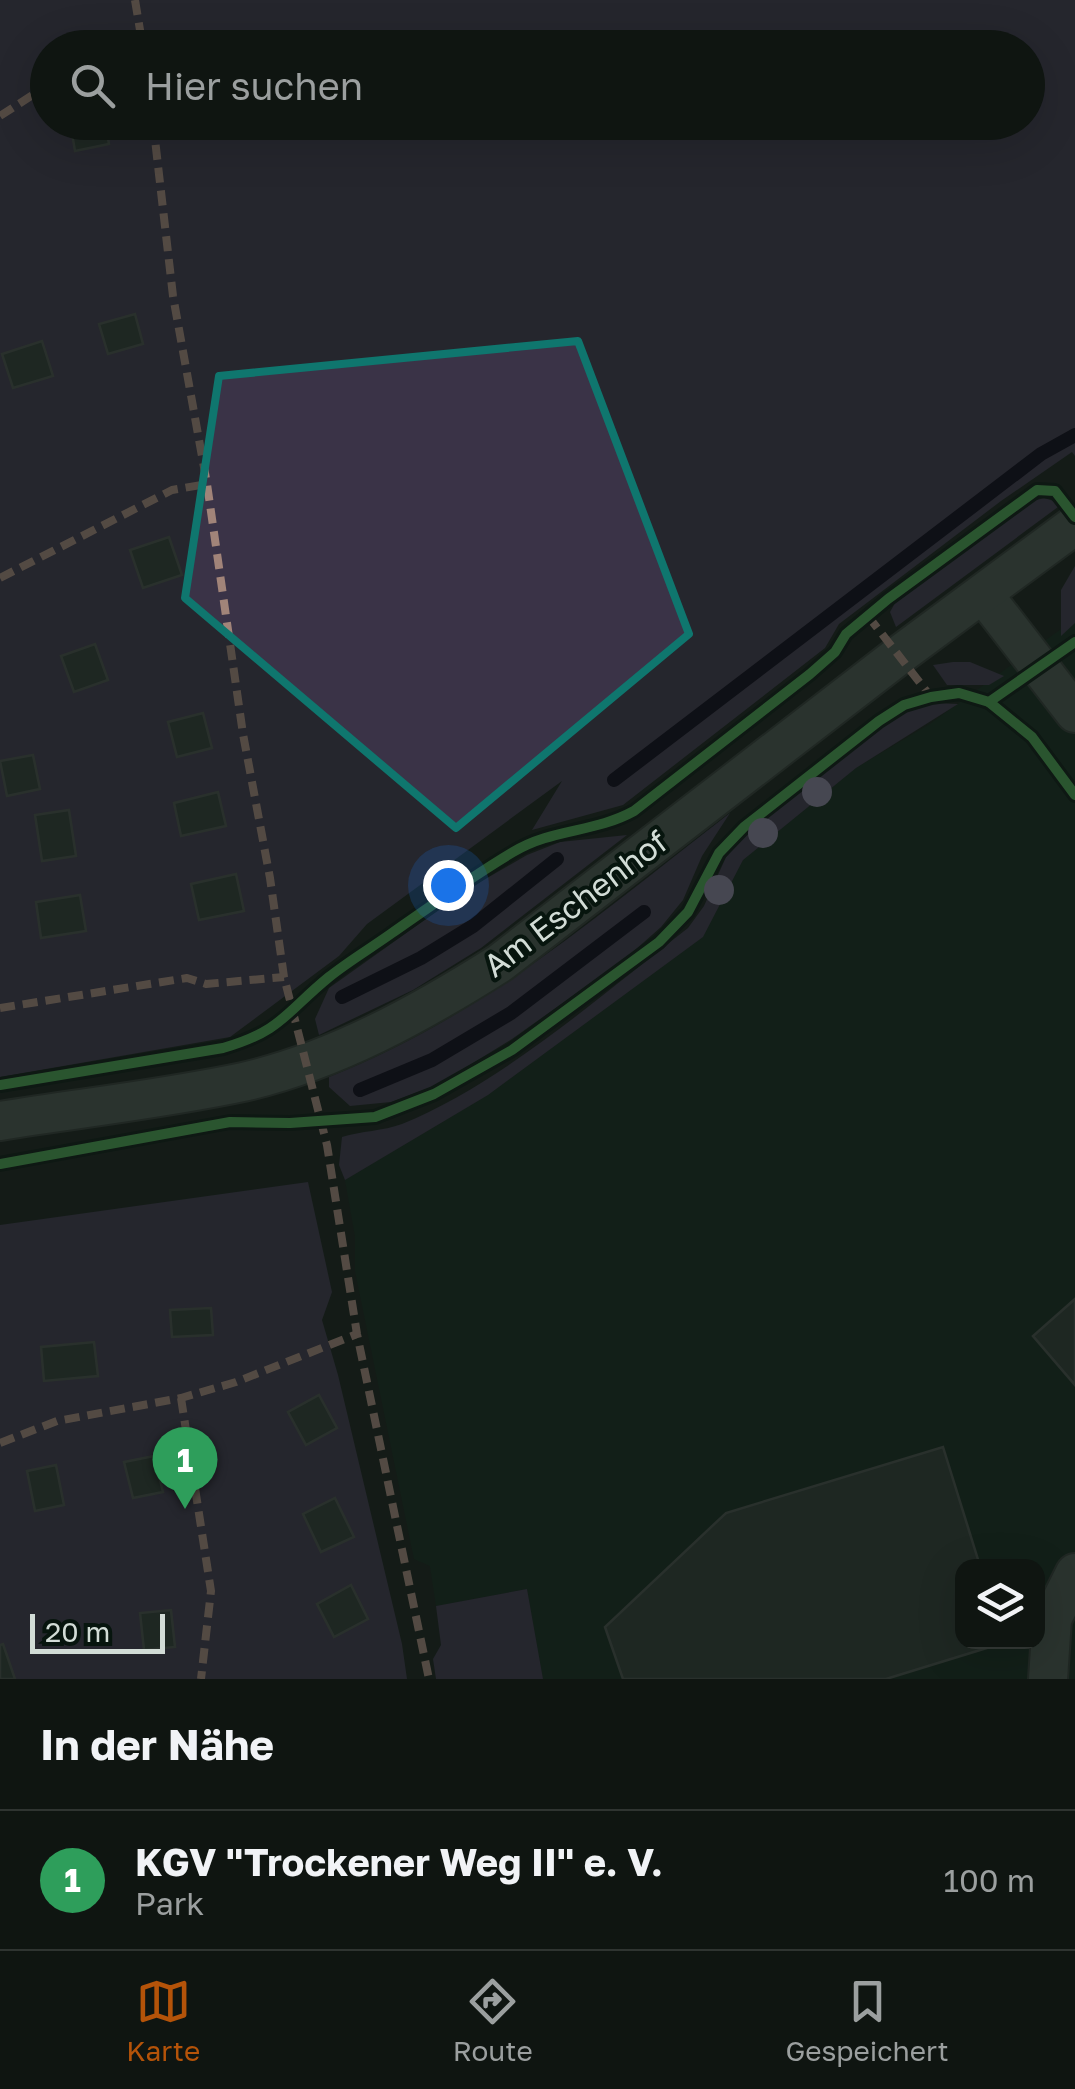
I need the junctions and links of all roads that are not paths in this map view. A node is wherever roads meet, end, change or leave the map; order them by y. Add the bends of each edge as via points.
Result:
1 (1075, 525) edge
2 (983, 594) junction
3 (1075, 714) edge
4 (0, 1121) edge
5 (1075, 1573) edge
6 (1048, 1679) edge

1 - 2 street, Am Eschenhof
2 - 3 street
2 - 4 street, Am Eschenhof via 500,963 445,998 362,1040 244,1082
5 - 6 street via 1052,1620

